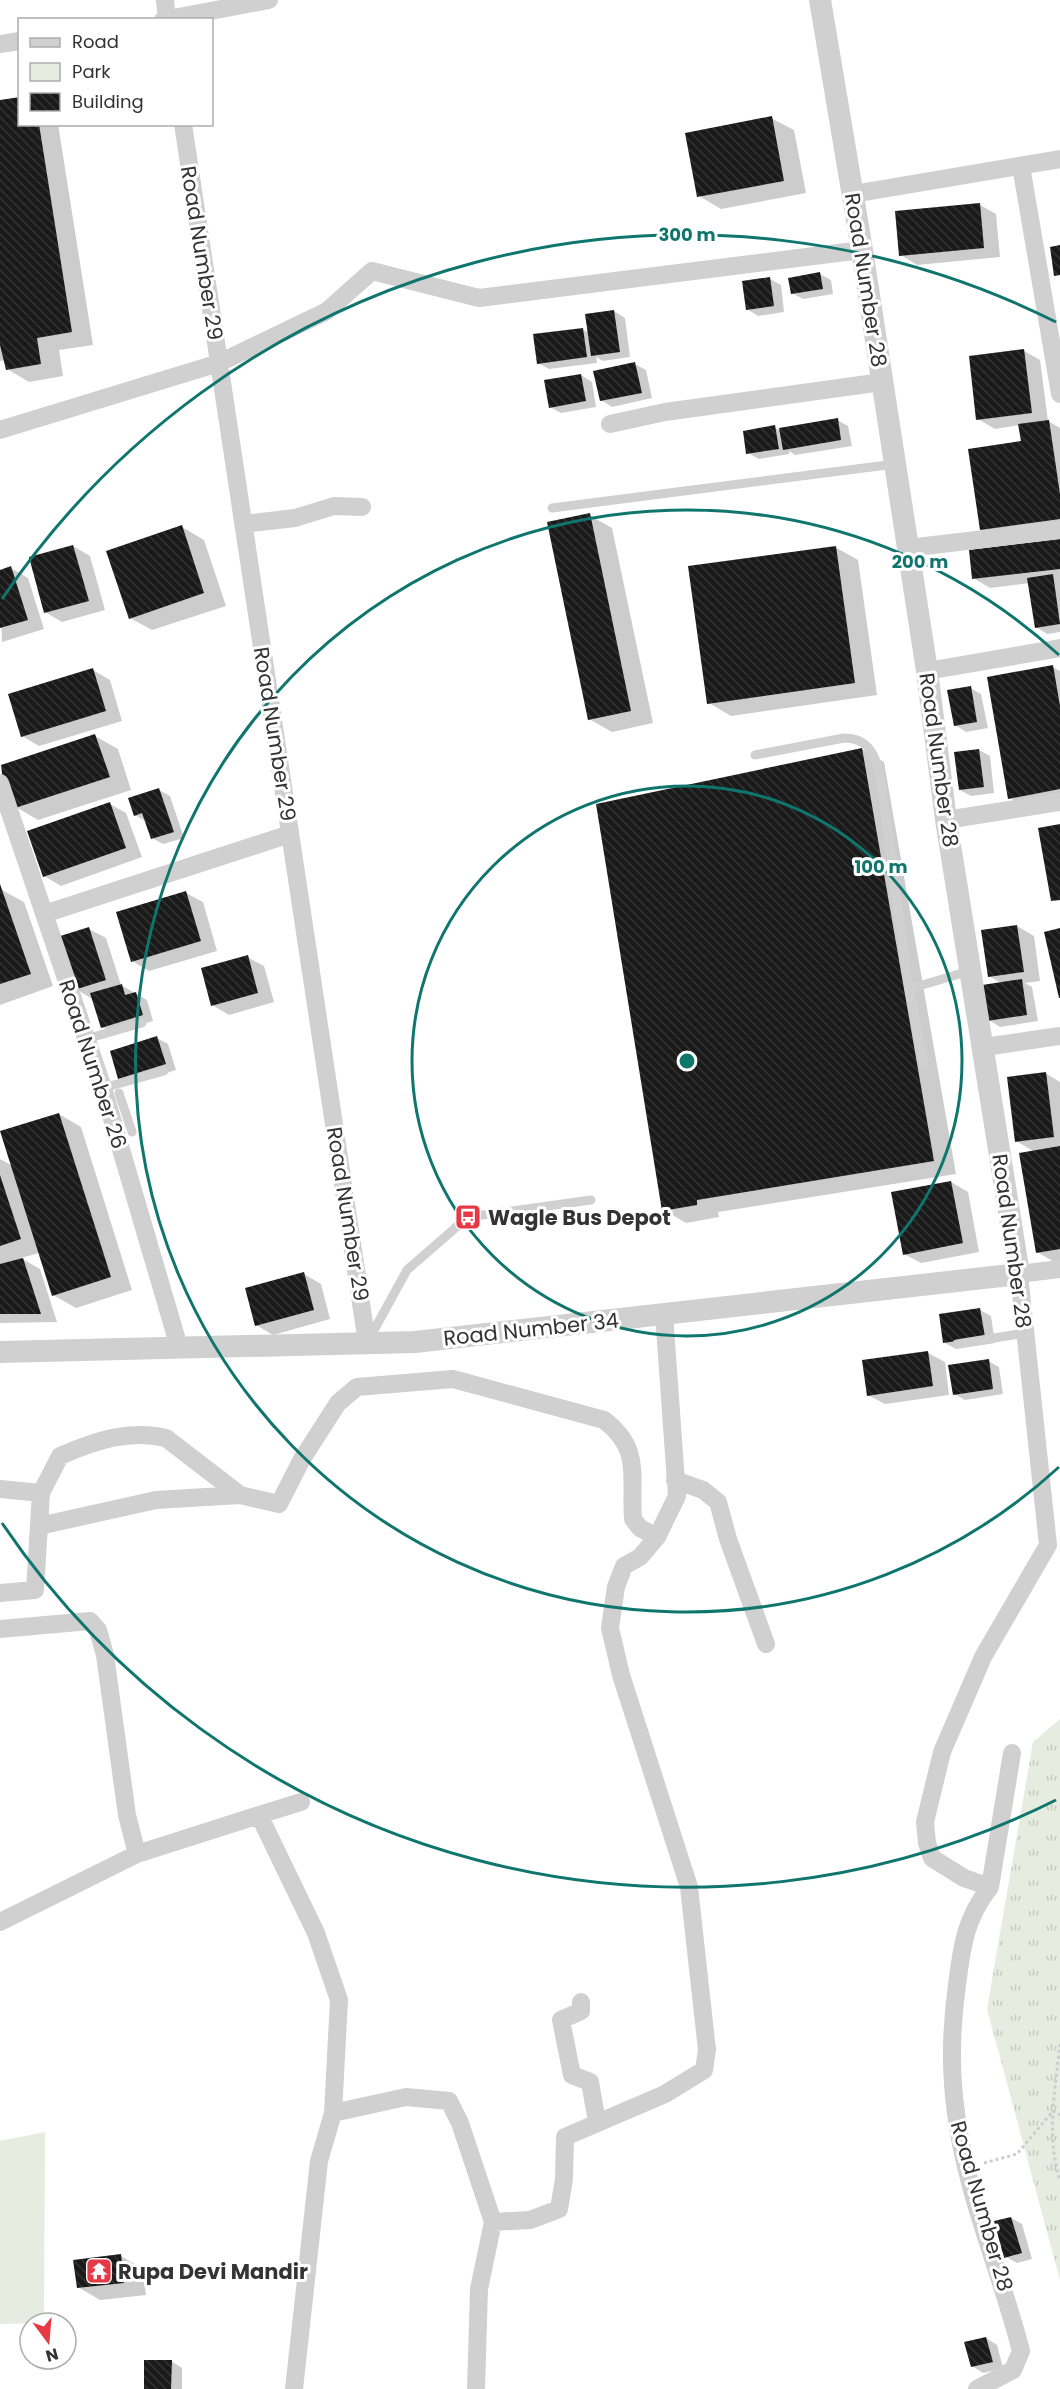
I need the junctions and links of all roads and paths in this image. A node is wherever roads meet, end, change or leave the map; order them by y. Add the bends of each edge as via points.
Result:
1 (165, 0) edge
2 (269, 0) edge
3 (820, 0) edge
4 (165, 18) edge
5 (170, 18) edge
6 (18, 41) edge
7 (0, 44) edge
8 (183, 126) edge
9 (1060, 159) edge
10 (1021, 166) junction
11 (853, 194) junction
12 (862, 250) junction
13 (219, 363) junction
14 (882, 382) junction
15 (1060, 394) edge
16 (610, 424) dead end
17 (0, 430) edge
18 (894, 464) junction
19 (362, 507) dead end
20 (552, 508) dead end
21 (243, 524) junction
22 (1060, 530) edge
23 (908, 548) junction
24 (1060, 648) edge
25 (927, 671) junction
26 (755, 755) dead end
27 (0, 783) edge
28 (1060, 802) edge
29 (946, 820) junction
30 (290, 834) junction
31 (44, 914) junction
32 (971, 970) junction
33 (909, 989) junction
34 (142, 1023) dead end
35 (1060, 1036) edge
36 (86, 1039) junction
37 (984, 1047) junction
38 (924, 1064) dead end
39 (164, 1071) dead end
40 (111, 1090) junction
41 (119, 1117) junction
42 (132, 1132) dead end
43 (591, 1200) dead end
44 (1060, 1269) edge
45 (1019, 1275) junction
46 (664, 1314) junction
47 (1025, 1333) junction
48 (367, 1343) junction
49 (957, 1344) dead end
50 (179, 1347) junction
51 (0, 1352) edge
52 (675, 1480) junction
53 (0, 1489) edge
54 (41, 1492) junction
55 (240, 1495) junction
56 (39, 1526) junction
57 (657, 1537) junction
58 (0, 1593) edge
59 (0, 1629) edge
60 (766, 1644) dead end
61 (1012, 1753) dead end
62 (301, 1802) dead end
63 (259, 1815) junction
64 (137, 1854) junction
65 (990, 1887) junction
66 (0, 1922) edge
67 (581, 2002) dead end
68 (1060, 2044) edge
69 (1053, 2111) junction
70 (333, 2113) junction
71 (1060, 2115) edge
72 (597, 2122) junction
73 (968, 2167) junction
74 (1060, 2181) edge
75 (493, 2222) junction
76 (294, 2389) edge
77 (476, 2389) edge
78 (977, 2389) edge

1 - 4 street
2 - 5 street
3 - 11 street, Road Number 28
6 - 7 street
8 - 13 street, Road Number 29
9 - 10 street
10 - 11 street
10 - 15 street
11 - 12 street, Road Number 28
12 - 13 street via 479,298 372,271 327,311
12 - 14 street, Road Number 28
13 - 17 street
13 - 21 street, Road Number 29
14 - 16 street via 665,412
14 - 18 street, Road Number 28
18 - 20 lane
18 - 23 street, Road Number 28
19 - 21 street via 334,506 295,518
21 - 30 street, Road Number 29
22 - 23 street
23 - 25 street, Road Number 28
24 - 25 street
25 - 29 street, Road Number 28
26 - 33 lane via 844,738 855,738 872,751 880,775
27 - 31 street, Road Number 26
28 - 29 street
29 - 32 street, Road Number 28
30 - 31 street
30 - 48 street, Road Number 29
31 - 36 street, Road Number 26
32 - 33 lane
32 - 37 street, Road Number 28
33 - 38 lane
34 - 36 lane
35 - 37 street
36 - 40 street, Road Number 26
37 - 45 street, Road Number 28
39 - 40 lane
40 - 41 street, Road Number 26
41 - 42 lane
41 - 50 street, Road Number 26
43 - 48 lane via 468,1217 407,1270
44 - 45 street, Road Number 34
45 - 46 street, Road Number 34
45 - 47 street, Road Number 28
46 - 48 street, Road Number 34 via 415,1342
46 - 52 street
47 - 49 lane
47 - 65 street, Road Number 28 via 1048,1545 983,1657 942,1752 925,1822 932,1858 964,1878
48 - 50 street, Road Number 34
50 - 51 street, Road Number 34
52 - 57 street via 676,1496
52 - 60 street via 703,1490 718,1502
53 - 54 street
54 - 55 street via 60,1456 93,1442 124,1435 151,1435 166,1438
54 - 56 street
55 - 56 street via 156,1500
55 - 57 street via 279,1504 338,1403 357,1387 453,1380 604,1420 619,1431 629,1446 632,1464 633,1519
56 - 58 street via 35,1590
57 - 72 street via 640,1557 624,1566 616,1587 610,1628 621,1675 689,1887 707,2050 704,2070 691,2080 621,2115
59 - 64 street via 90,1621 98,1630 105,1655 127,1815
61 - 65 street
62 - 63 street
63 - 64 street
63 - 70 street via 316,1933 339,2001
64 - 66 street
65 - 73 street, Road Number 28 via 974,1907 962,1942 955,2001 952,2048 956,2114
67 - 72 street via 581,2011 561,2020 572,2075 590,2082
68 - 69 path
69 - 71 path
69 - 73 path via 1017,2154
69 - 74 path via 1054,2163
70 - 75 street via 406,2097 449,2101
70 - 76 street via 319,2161
72 - 75 street via 565,2137 559,2209 530,2220
73 - 78 street, Road Number 28 via 1022,2351 1013,2370
75 - 77 street via 479,2289

